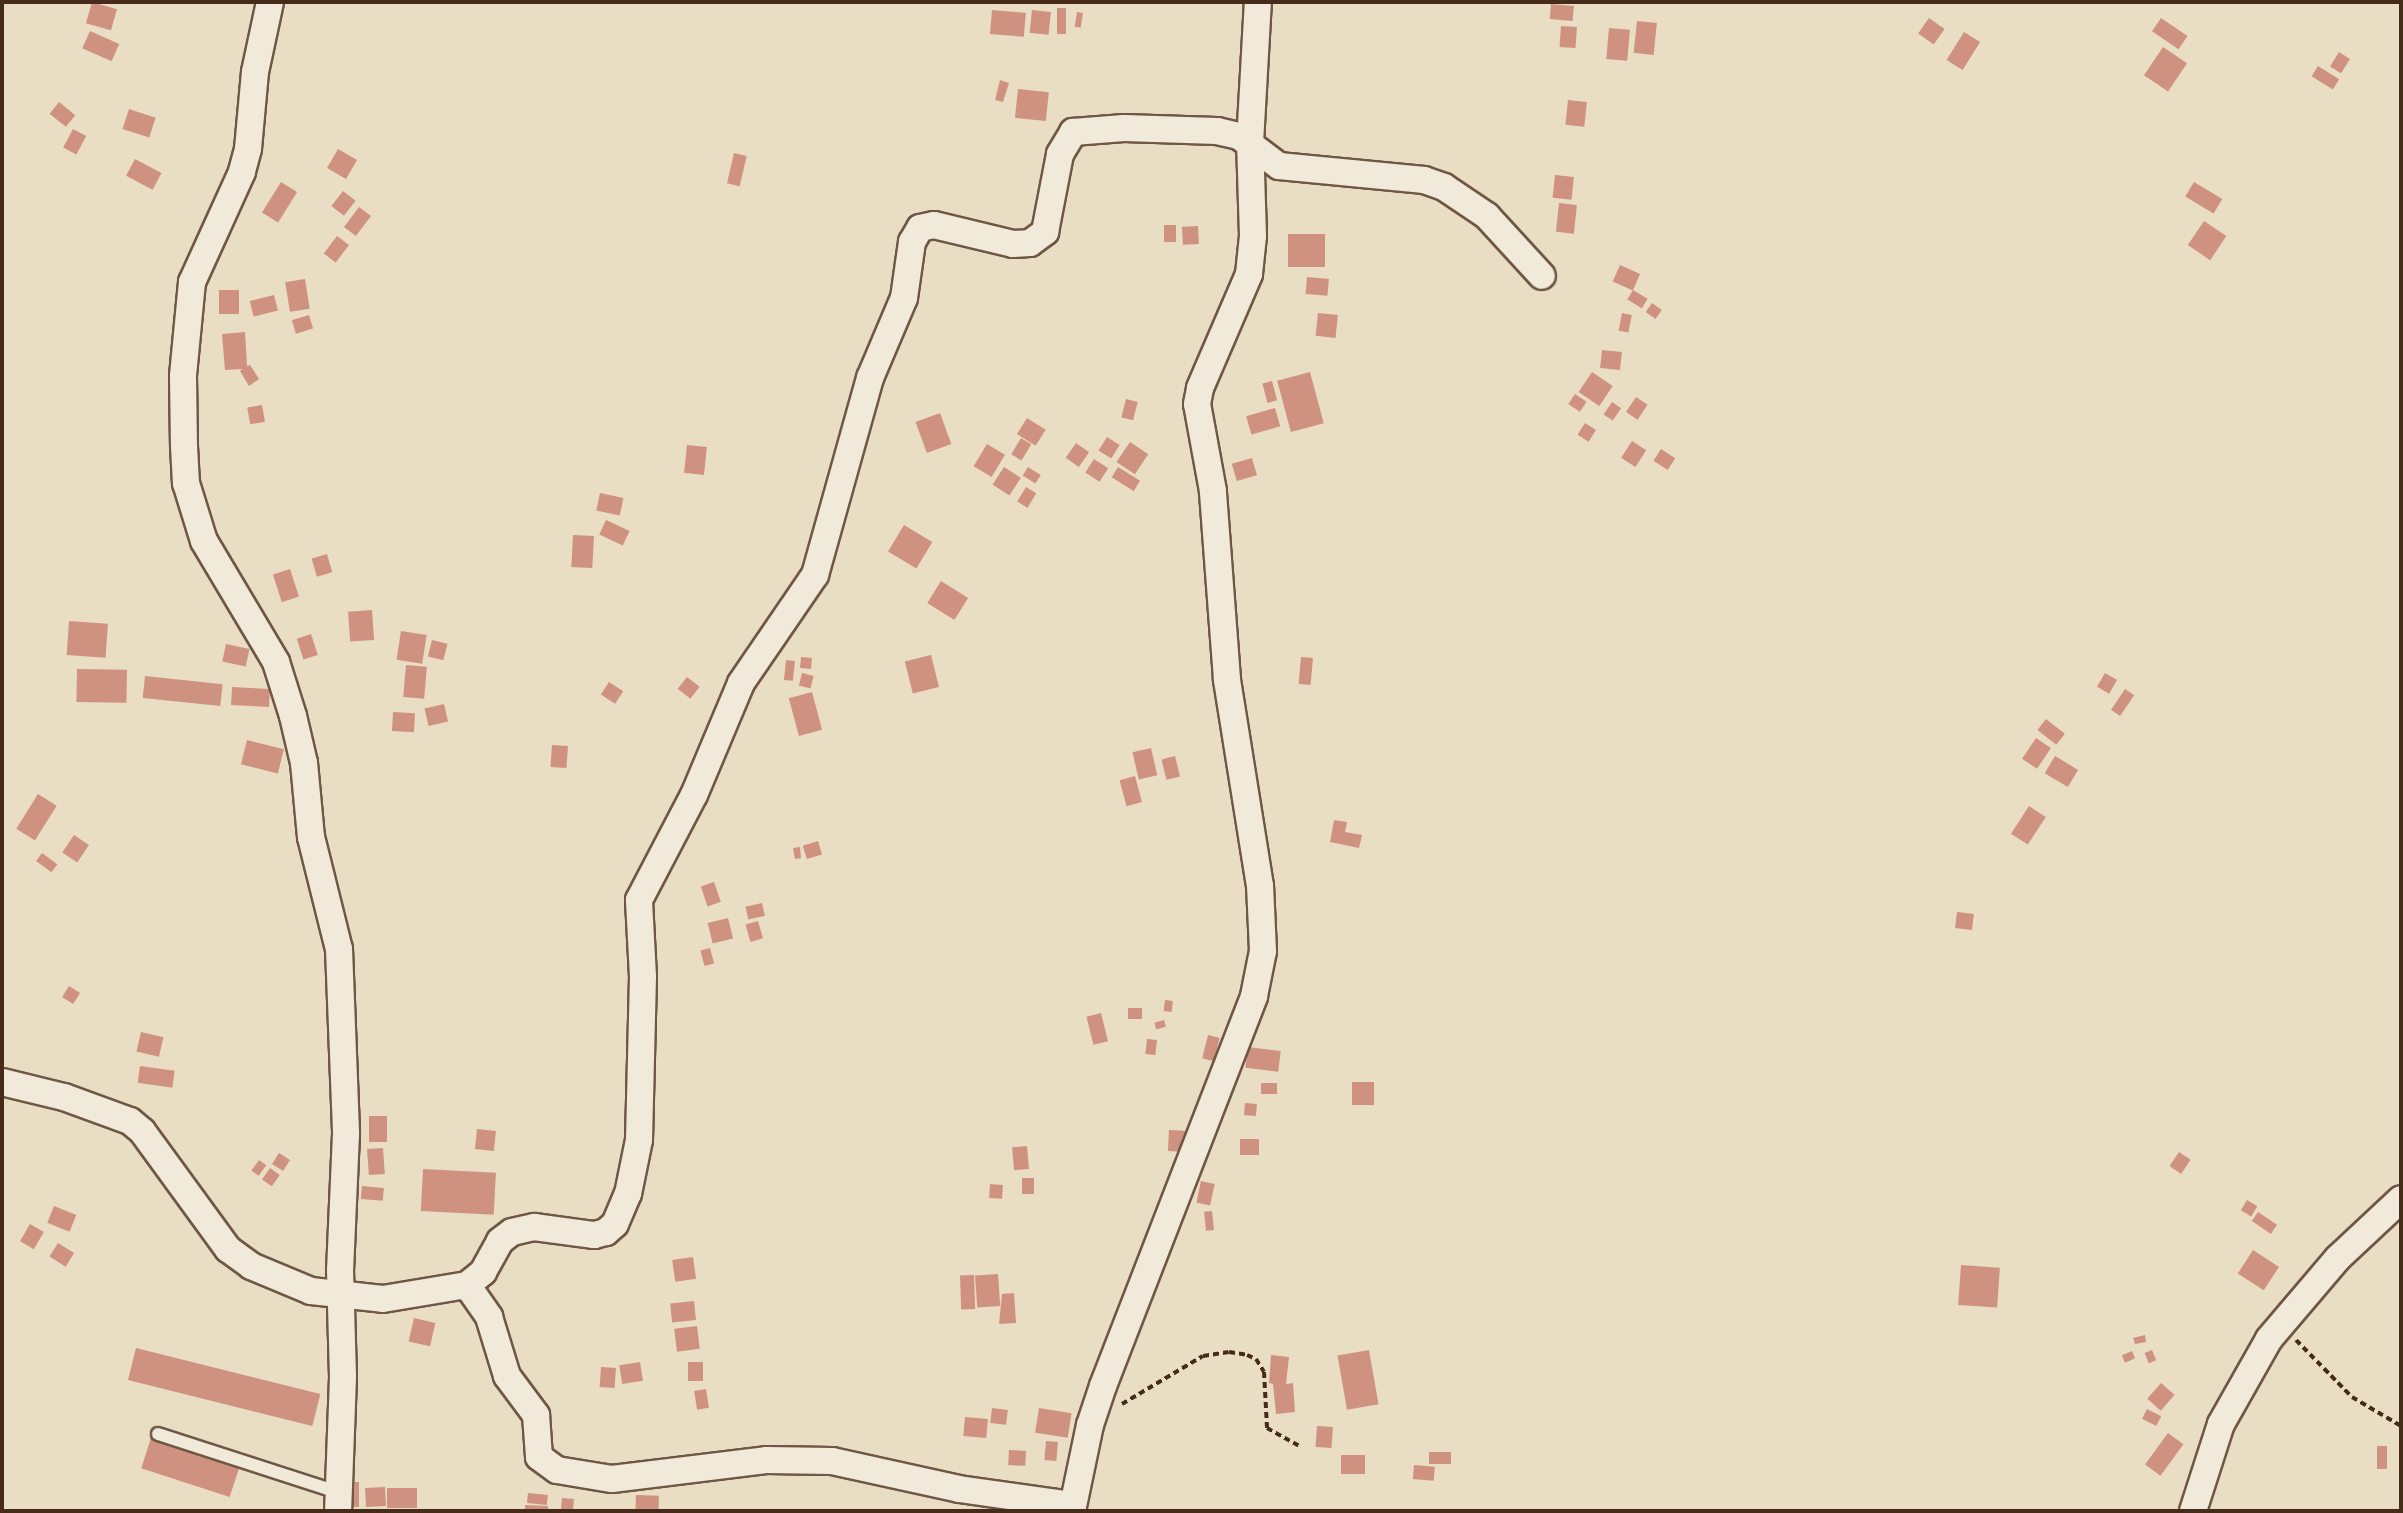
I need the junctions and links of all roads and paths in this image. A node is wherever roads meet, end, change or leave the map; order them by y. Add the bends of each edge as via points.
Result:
1 (270, 2) edge
2 (1258, 2) edge
3 (1250, 143) junction
4 (1542, 276) dead end
5 (2, 1082) edge
6 (2401, 1199) edge
7 (467, 1285) junction
8 (341, 1295) junction
9 (2281, 1323) junction
10 (1090, 1425) junction
11 (2401, 1426) edge
12 (158, 1434) dead end
13 (1299, 1446) dead end
14 (338, 1501) edge
15 (1072, 1508) edge
16 (2193, 1511) edge

1 - 8 street via 242,172 201,256 190,296 183,376 184,459 204,541 276,662 289,703 304,763 311,837 339,949 346,1134
2 - 3 street
3 - 4 street via 1279,166 1424,180 1444,187 1487,216
3 - 7 street via 1217,131 1073,132 1060,154 1048,223 1036,241 1013,244 928,224 915,235 904,298 870,378 815,575 741,683 694,795 639,900 639,1140 621,1213 606,1232 594,1235 534,1227 512,1232
3 - 10 street via 1249,274 1197,404 1213,491 1227,679 1260,886 1263,951 1254,996
5 - 8 street via 130,1121 228,1249 275,1277 311,1291
6 - 9 street via 2338,1258
7 - 8 street via 383,1299
7 - 15 street via 489,1317 507,1376 536,1415 539,1457 557,1470 612,1479 766,1460 832,1461
8 - 14 street
9 - 11 path via 2352,1397
9 - 16 street via 2221,1424
10 - 13 path via 1185,1363 1229,1352 1260,1363 1267,1428
10 - 15 street
12 - 14 lane

